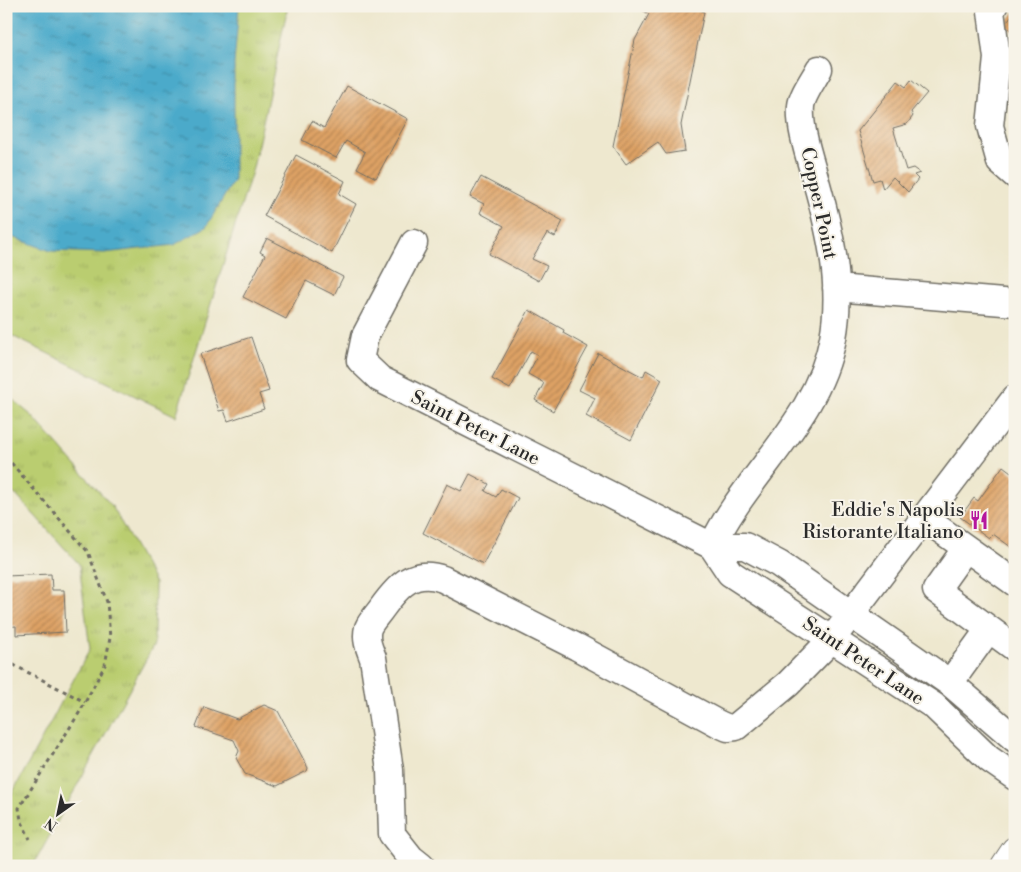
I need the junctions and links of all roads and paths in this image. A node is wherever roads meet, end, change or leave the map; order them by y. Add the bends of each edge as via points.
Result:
1 (994, 6) edge
2 (819, 69) dead end
3 (1015, 175) edge
4 (414, 243) dead end
5 (836, 288) junction
6 (1015, 303) edge
7 (1015, 398) edge
8 (6, 456) edge
9 (924, 518) junction
10 (712, 546) junction
11 (966, 548) junction
12 (1015, 583) edge
13 (853, 614) junction
14 (989, 629) junction
15 (832, 639) junction
16 (1015, 648) edge
17 (6, 661) edge
18 (950, 683) junction
19 (85, 702) junction
20 (1015, 739) edge
21 (1015, 777) edge
22 (30, 840) dead end
23 (1015, 851) edge
24 (421, 866) edge
25 (1005, 866) edge

1 - 3 street via 991,11 997,58 990,126 1000,162
2 - 5 street, Copper Point via 801,105 806,146 830,233
4 - 10 street, Saint Peter Lane via 365,336 360,360 380,378
5 - 6 street
5 - 10 street, Copper Point via 833,338 820,379 789,434 725,520
7 - 9 street
8 - 19 path via 88,552 107,602 110,638 105,665
9 - 11 street
9 - 13 street
10 - 13 street, Saint Peter Lane via 745,546 779,564
10 - 15 street, Saint Peter Lane via 730,573
11 - 12 street
11 - 14 street via 936,590
13 - 15 street
13 - 18 street, Saint Peter Lane
14 - 16 street
14 - 18 street
15 - 21 street, Saint Peter Lane via 934,706 989,759
15 - 24 street via 751,716 728,728 443,579 429,574 404,582 368,627 367,644 373,658 390,770 392,834
17 - 19 path
18 - 20 street, Saint Peter Lane
19 - 22 path via 19,808
23 - 25 main road

